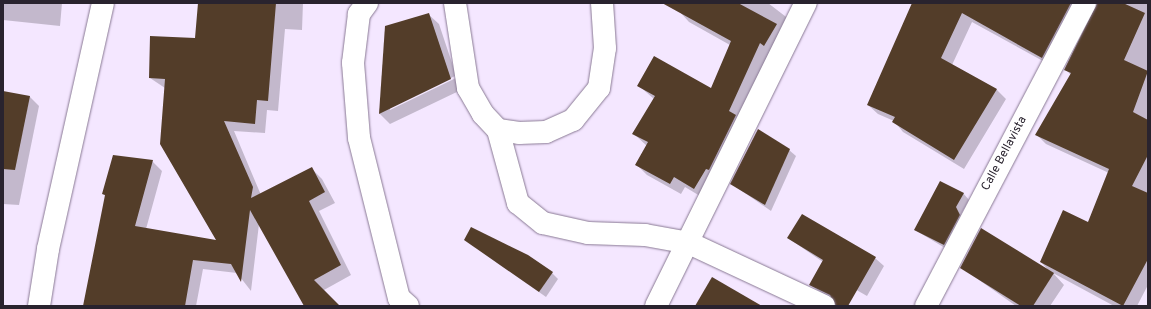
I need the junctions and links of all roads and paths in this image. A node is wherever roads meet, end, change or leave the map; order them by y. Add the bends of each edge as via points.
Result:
1 (103, 3) edge
2 (367, 3) edge
3 (455, 3) edge
4 (602, 3) edge
5 (806, 3) edge
6 (1085, 3) edge
7 (498, 130) junction
8 (689, 243) junction
9 (39, 306) edge
10 (408, 306) edge
11 (656, 306) edge
12 (824, 306) edge
13 (926, 306) edge

1 - 9 street via 48,249
2 - 10 street via 360,14 353,63 359,138 399,298
3 - 7 street via 468,88 483,114
4 - 7 street via 605,48 599,88 573,120 546,132
5 - 8 street
6 - 13 street, Calle Bellavista
7 - 8 street via 518,203 543,223 588,233 645,235
8 - 11 street
8 - 12 street

